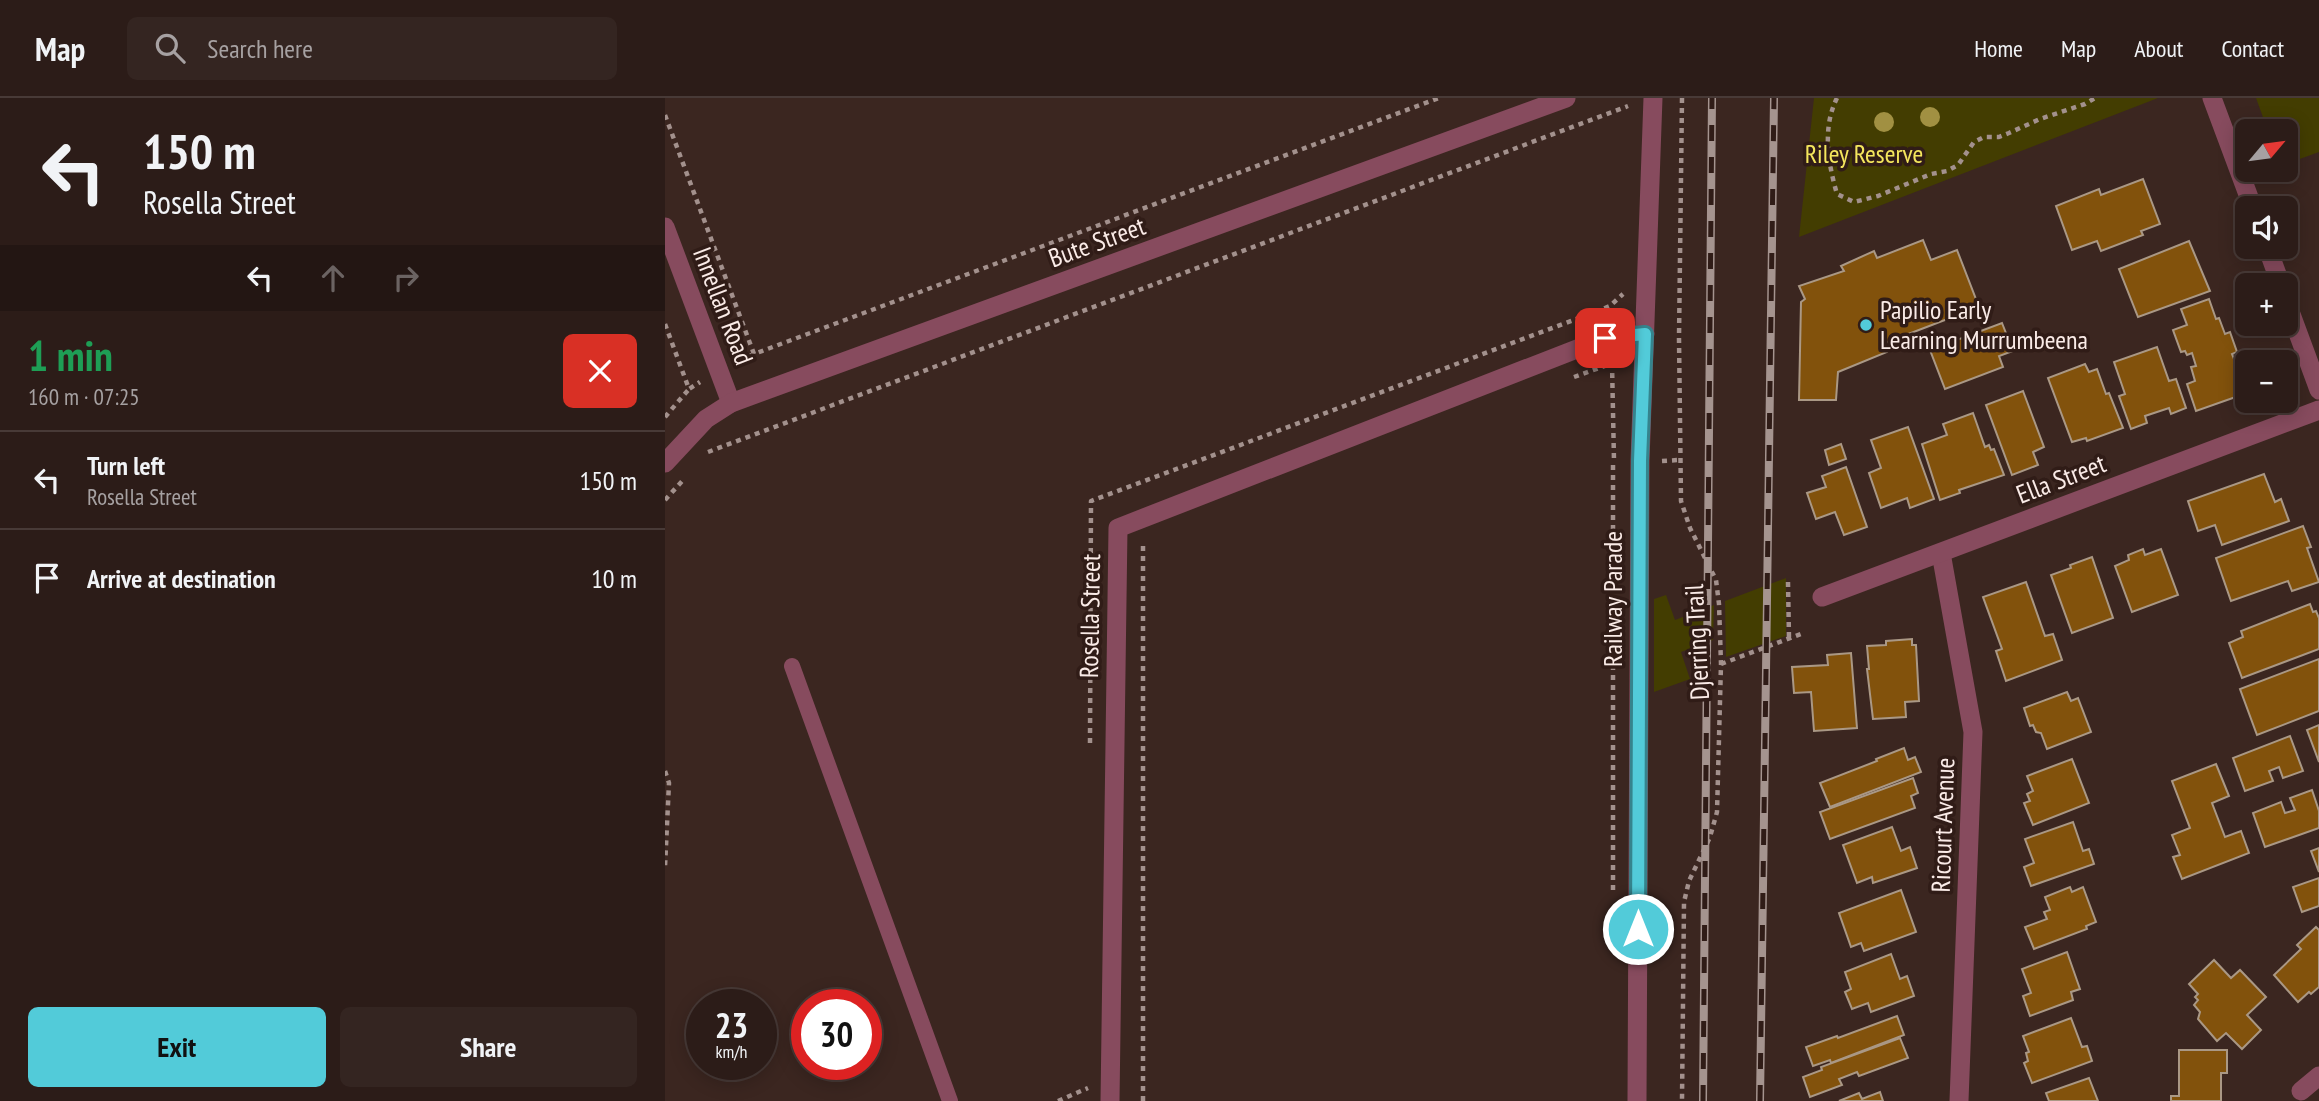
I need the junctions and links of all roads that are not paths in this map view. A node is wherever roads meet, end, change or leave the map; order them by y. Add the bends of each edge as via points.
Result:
1 (1566, 98) edge
2 (1653, 98) edge
3 (2212, 98) edge
4 (2249, 196) edge
5 (665, 227) edge
6 (2298, 333) edge
7 (1645, 334) junction
8 (2319, 390) edge
9 (731, 403) junction
10 (2319, 410) edge
11 (665, 463) edge
12 (1941, 553) junction
13 (1822, 597) dead end
14 (792, 666) dead end
15 (2319, 1076) edge
16 (2301, 1091) dead end
17 (950, 1101) edge
18 (1110, 1101) edge
19 (1637, 1101) edge
20 (1959, 1101) edge

1 - 9 street, Bute Street
2 - 7 street, Railway Parade
3 - 4 street
5 - 9 street, Innellan Road
6 - 8 street
7 - 18 street, Rosella Street via 1605,338 1118,528
7 - 19 street, Railway Parade via 1640,461
9 - 11 street, Bute Street via 706,419
10 - 12 street, Ella Street
12 - 13 street, Ella Street
12 - 20 street, Ricourt Avenue via 1973,732
14 - 17 lane
15 - 16 street

